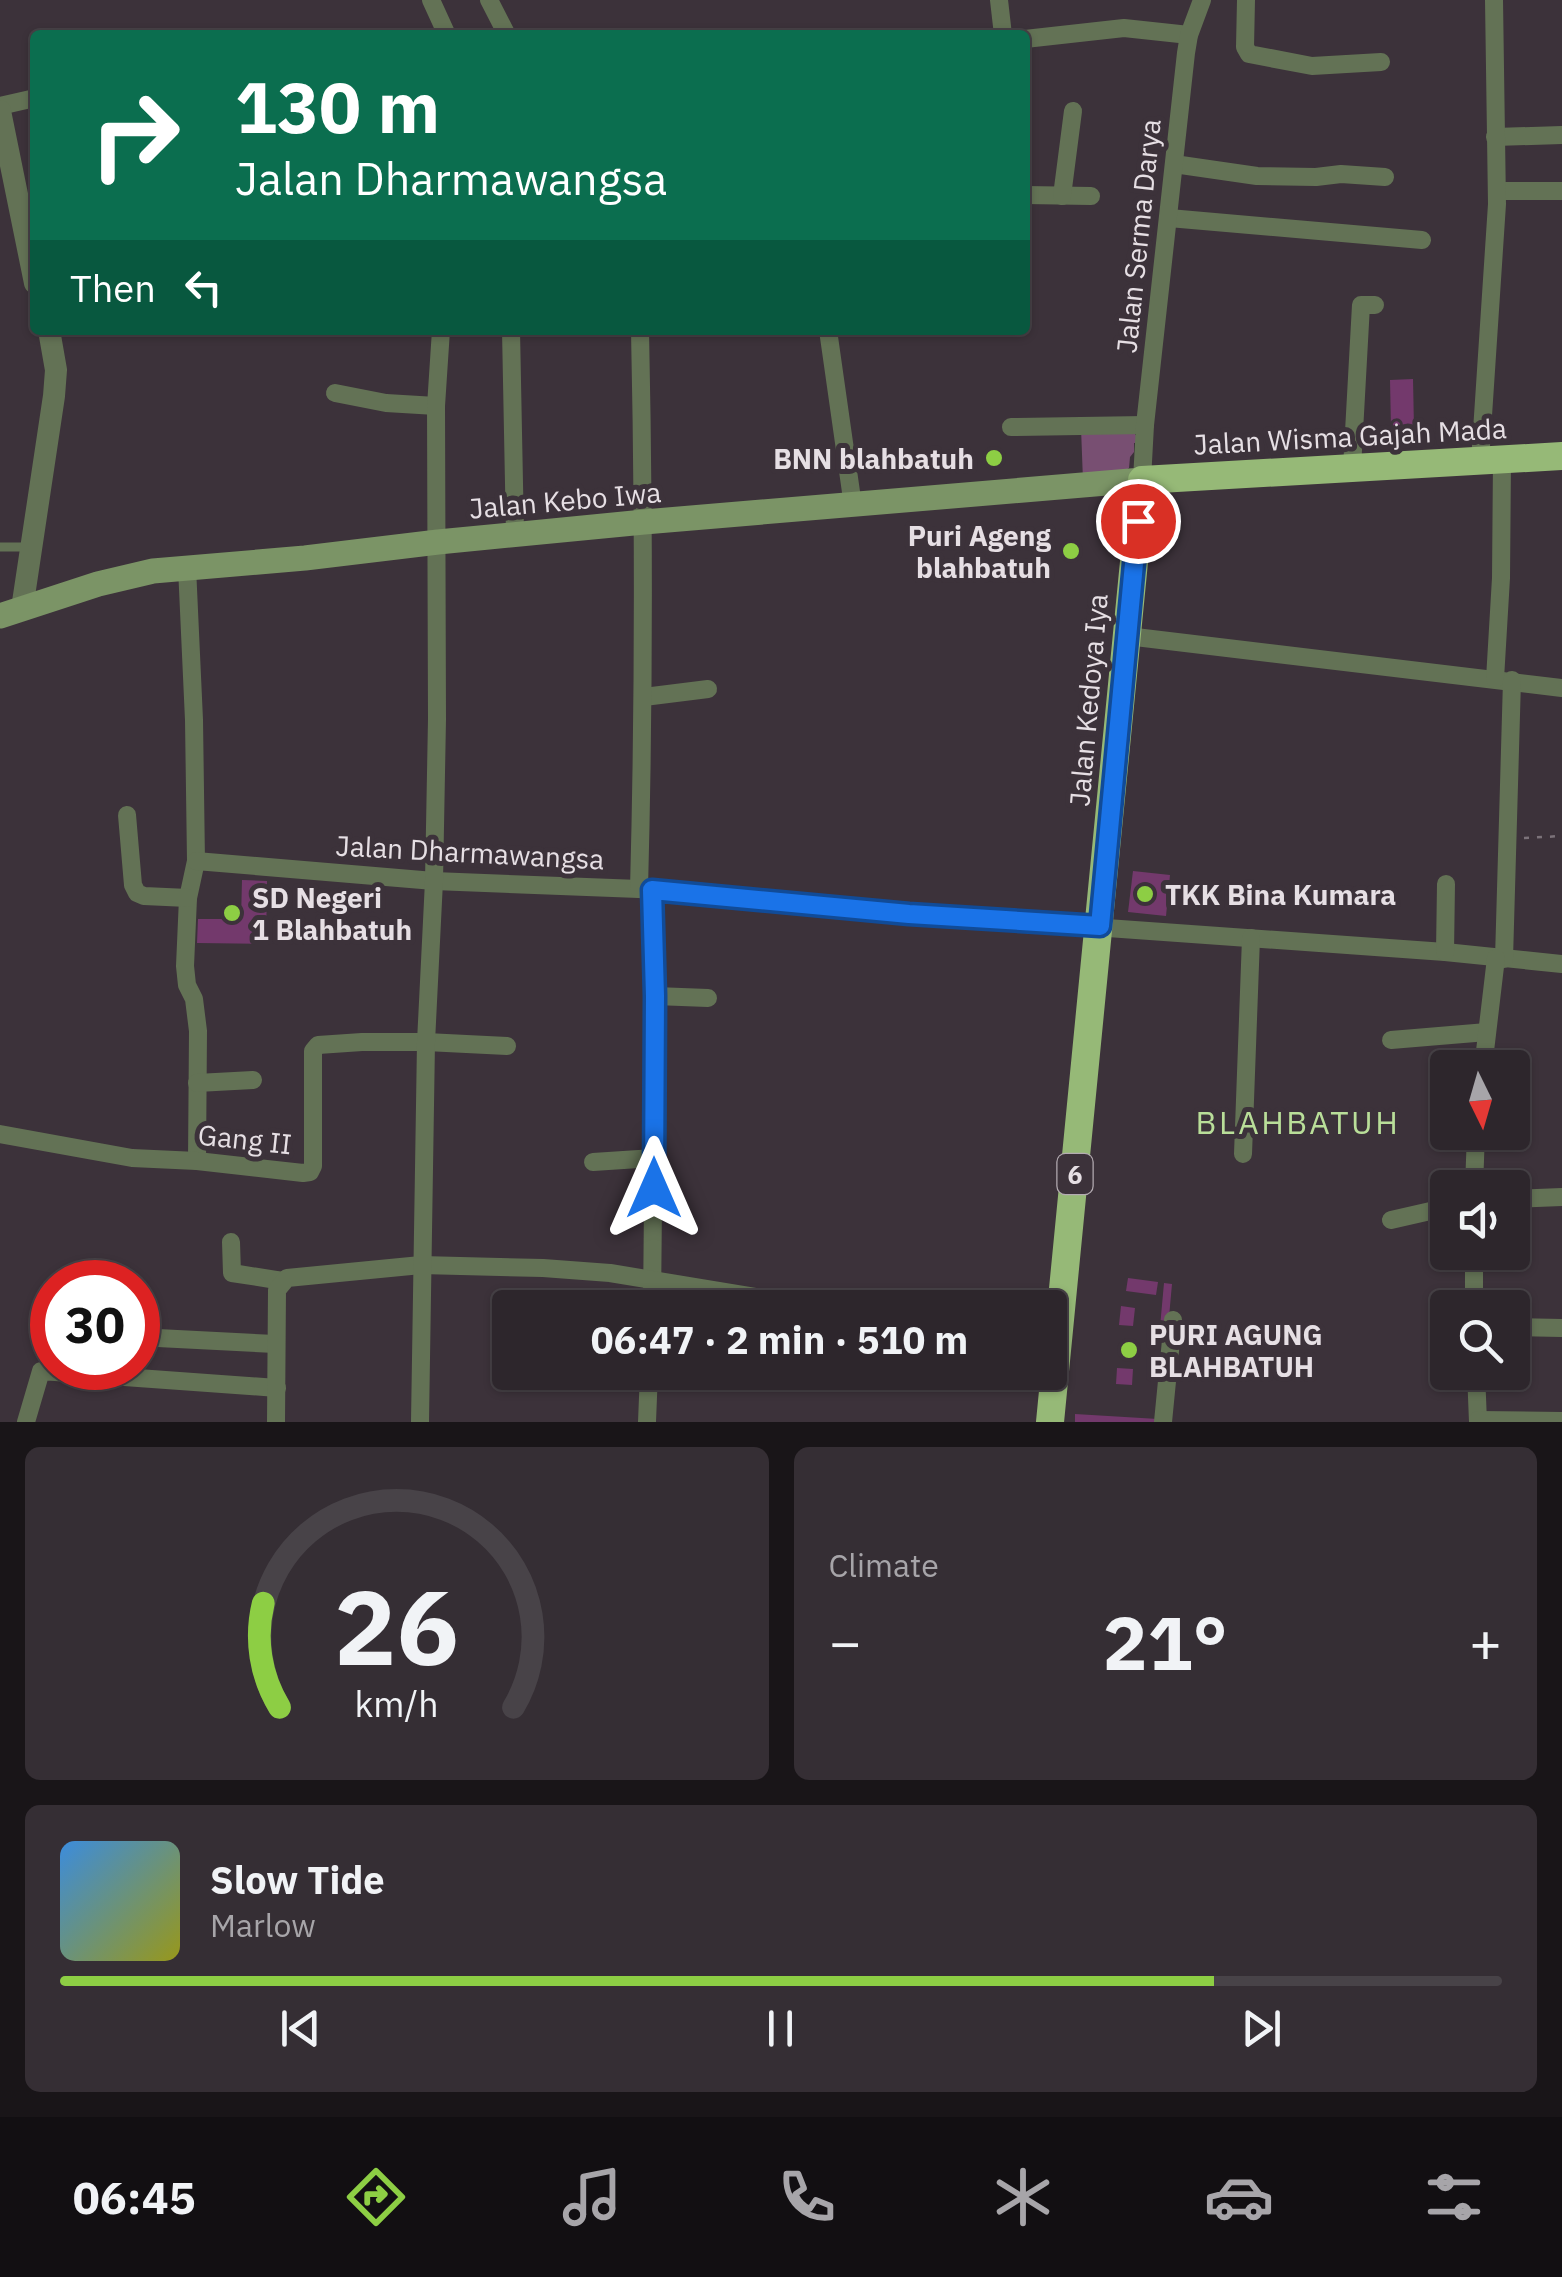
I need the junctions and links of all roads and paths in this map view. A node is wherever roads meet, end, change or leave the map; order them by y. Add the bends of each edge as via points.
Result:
1 (431, 0) edge
2 (489, 0) edge
3 (999, 0) edge
4 (1202, 0) edge
5 (1246, 0) edge
6 (1494, 0) edge
7 (445, 30) edge
8 (504, 30) edge
9 (1002, 30) edge
10 (1189, 35) junction
11 (1030, 38) edge
12 (1380, 62) dead end
13 (30, 99) edge
14 (0, 108) edge
15 (1073, 111) dead end
16 (1562, 136) edge
17 (1494, 137) junction
18 (1174, 164) junction
19 (1385, 177) dead end
20 (1562, 190) edge
21 (1497, 192) junction
22 (1030, 195) edge
23 (1062, 196) junction
24 (1091, 196) dead end
25 (1168, 218) junction
26 (1422, 240) dead end
27 (30, 258) edge
28 (1374, 305) dead end
29 (50, 335) edge
30 (441, 335) edge
31 (511, 335) edge
32 (640, 335) edge
33 (829, 335) edge
34 (335, 394) dead end
35 (436, 406) junction
36 (1145, 425) junction
37 (1010, 428) dead end
38 (1562, 456) edge
39 (1491, 460) junction
40 (1352, 468) junction
41 (1142, 480) junction
42 (853, 506) junction
43 (644, 522) junction
44 (515, 534) junction
45 (438, 542) junction
46 (29, 547) junction
47 (0, 548) edge
48 (187, 567) junction
49 (11, 613) edge
50 (1127, 636) junction
51 (1504, 680) junction
52 (1562, 688) edge
53 (708, 689) dead end
54 (644, 697) junction
55 (127, 816) dead end
56 (1562, 836) edge
57 (1509, 838) junction
58 (196, 861) junction
59 (434, 881) junction
60 (1446, 884) dead end
61 (645, 890) junction
62 (188, 898) junction
63 (1100, 926) junction
64 (1251, 938) junction
65 (1446, 952) junction
66 (1500, 958) junction
67 (1562, 964) edge
68 (655, 996) junction
69 (708, 998) dead end
70 (1487, 1032) junction
71 (1391, 1040) dead end
72 (426, 1042) junction
73 (507, 1046) dead end
74 (1485, 1050) edge
75 (252, 1080) dead end
76 (198, 1083) junction
77 (0, 1134) edge
78 (1243, 1154) dead end
79 (654, 1158) junction
80 (196, 1162) junction
81 (593, 1162) dead end
82 (1562, 1196) edge
83 (1530, 1198) edge
84 (1430, 1211) edge
85 (1392, 1220) dead end
86 (231, 1242) dead end
87 (421, 1265) junction
88 (654, 1279) junction
89 (283, 1281) junction
90 (653, 1290) edge
91 (718, 1290) edge
92 (1060, 1290) edge
93 (1173, 1320) dead end
94 (1530, 1327) edge
95 (1562, 1328) edge
96 (160, 1338) edge
97 (275, 1344) junction
98 (276, 1388) junction
99 (648, 1390) edge
100 (1052, 1390) edge
101 (1477, 1390) edge
102 (1478, 1421) edge
103 (1562, 1421) edge
104 (26, 1422) edge
105 (276, 1422) edge
106 (420, 1422) edge
107 (647, 1422) edge
108 (1050, 1422) edge
109 (1163, 1422) edge

1 - 7 street
2 - 8 street
3 - 9 street
4 - 10 street, Jalan Serma Darya
5 - 12 street via 1250,54 1312,66
6 - 17 street
10 - 11 street via 1124,28
10 - 18 street, Jalan Serma Darya
13 - 14 street
14 - 27 street
15 - 23 street
16 - 17 street
17 - 21 street
18 - 19 street via 1257,176
18 - 25 street, Jalan Serma Darya
20 - 21 street
21 - 39 street
22 - 23 street
23 - 24 street
25 - 26 street
25 - 36 street, Jalan Serma Darya
28 - 40 street via 1361,305
29 - 46 street via 54,396
30 - 35 street
31 - 44 street
32 - 43 street
33 - 42 street
34 - 35 street
35 - 45 street
36 - 37 street
36 - 41 street, Jalan Serma Darya
38 - 39 highway, Jalan Wisma Gajah Mada
39 - 40 highway, Jalan Wisma Gajah Mada
39 - 51 street
40 - 41 highway, Jalan Wisma Gajah Mada
41 - 42 main road, Jalan Kebo Iwa
41 - 50 highway, Jalan Kedoya Iya / 6
42 - 43 main road, Jalan Kebo Iwa
43 - 44 main road, Jalan Kebo Iwa
43 - 54 street
44 - 45 main road, Jalan Kebo Iwa
45 - 48 main road, Jalan Kebo Iwa
45 - 59 street
46 - 47 lane
46 - 49 street
48 - 49 main road, Jalan Kebo Iwa via 108,581
48 - 58 street
50 - 51 street
50 - 63 highway, Jalan Kedoya Iya / 6
51 - 52 street
51 - 57 street
53 - 54 street
54 - 61 street
55 - 62 street via 137,893
56 - 57 path
57 - 66 street
58 - 59 street, Jalan Dharmawangsa
58 - 62 street
59 - 61 street, Jalan Dharmawangsa
59 - 72 street
60 - 65 street
61 - 63 street, Jalan Dharmawangsa
61 - 68 street
62 - 76 street via 185,966 198,1032
63 - 64 street, Jalan Dharmawangsa
63 - 92 highway, 6
64 - 65 street, Jalan Dharmawangsa
64 - 78 street
65 - 66 street, Jalan Dharmawangsa
66 - 67 street, Jalan Dharmawangsa
66 - 70 street
68 - 69 street
68 - 79 street
70 - 71 street
70 - 74 street
72 - 73 street
72 - 80 street, Gang II via 316,1046 310,1172
72 - 87 street
75 - 76 street
76 - 80 street
77 - 80 street, Gang II via 132,1158
79 - 81 street
79 - 88 street
82 - 83 street
84 - 85 street
86 - 89 street via 232,1273
87 - 88 street
87 - 89 street
87 - 106 street
88 - 90 street
88 - 91 street
89 - 97 street
93 - 109 street
94 - 95 street
96 - 97 street
97 - 98 street
98 - 104 street via 41,1371
98 - 105 street
99 - 107 street
100 - 108 highway, 6
101 - 102 street
102 - 103 street

